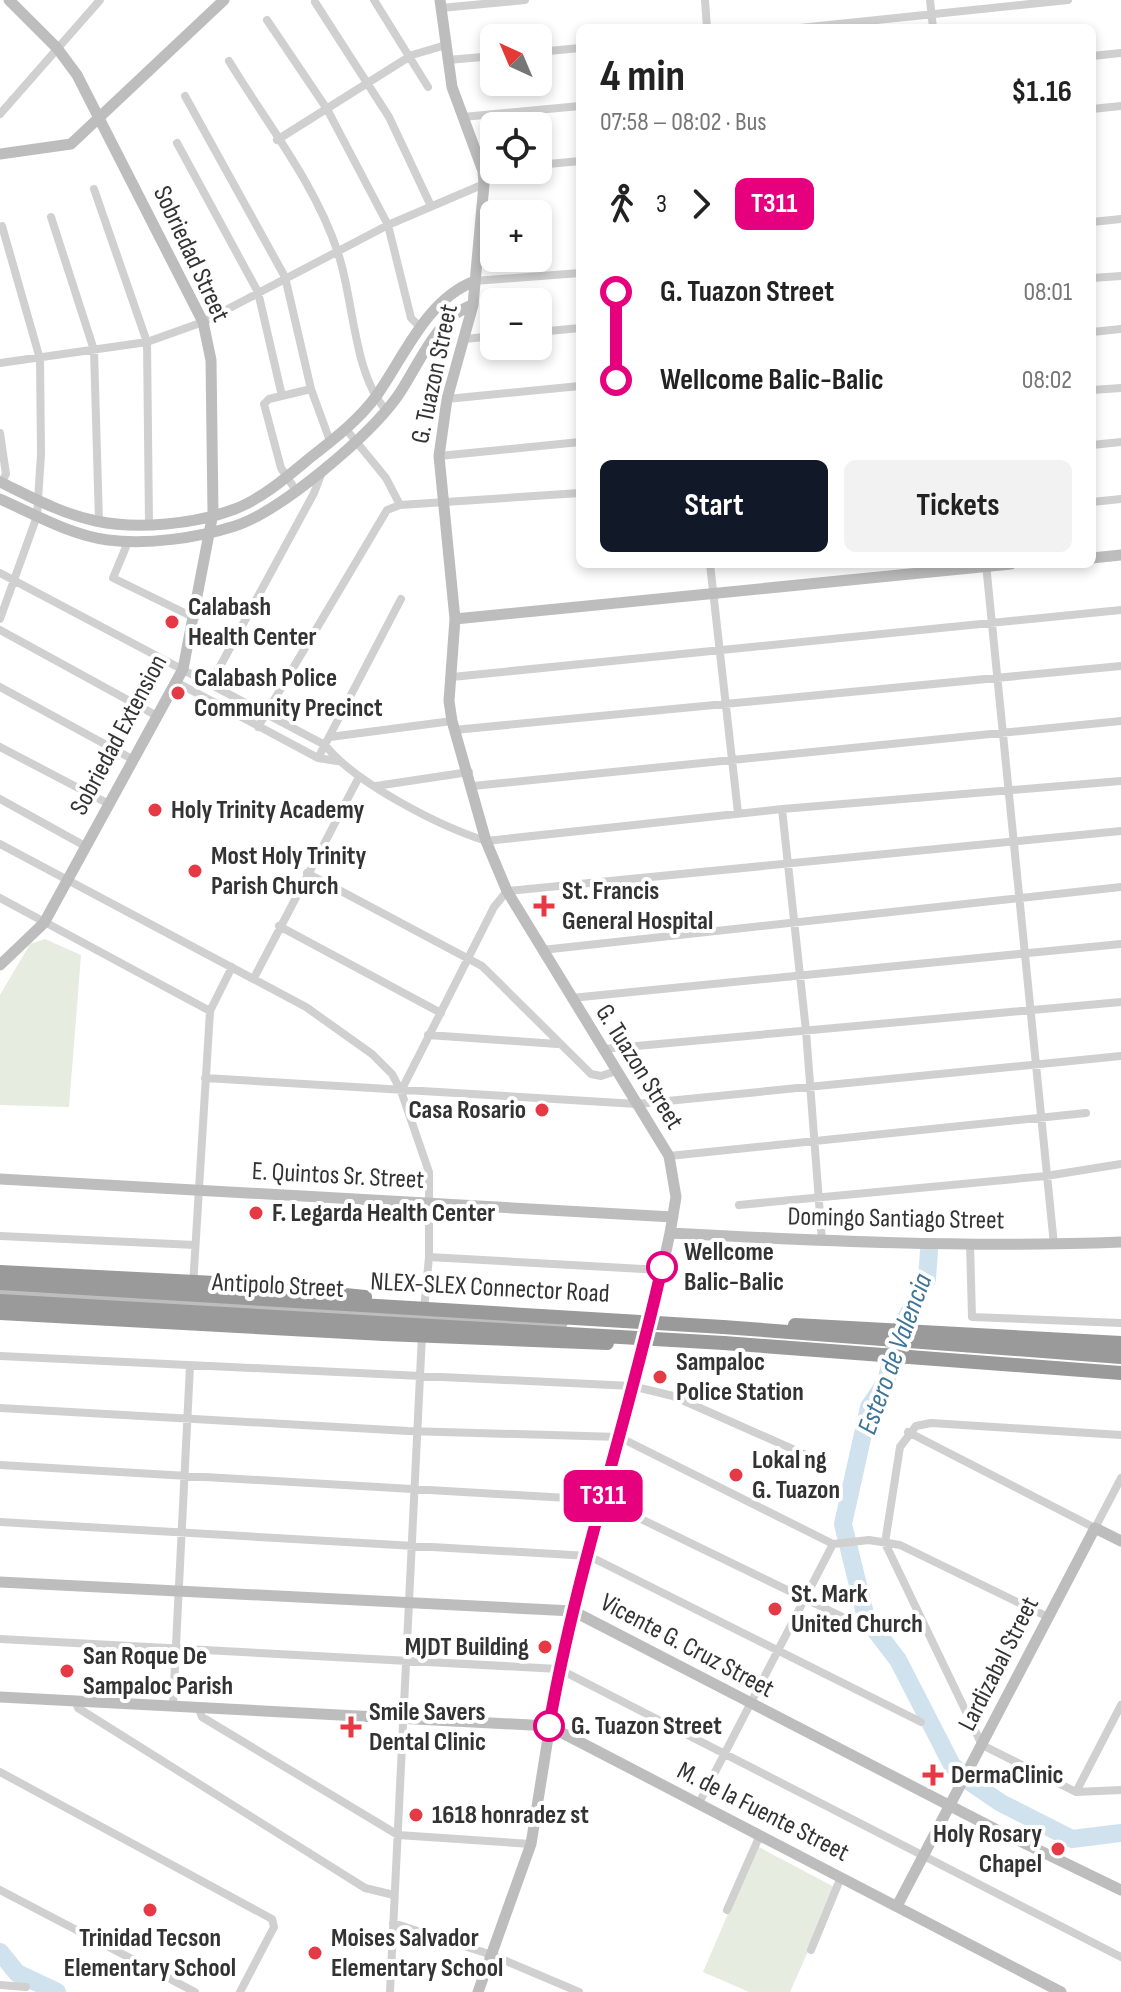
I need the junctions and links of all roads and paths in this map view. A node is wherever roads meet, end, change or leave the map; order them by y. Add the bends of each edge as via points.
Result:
1 (8, 0) edge
2 (100, 0) edge
3 (224, 0) edge
4 (374, 0) edge
5 (525, 0) edge
6 (705, 0) edge
7 (930, 0) edge
8 (1068, 0) edge
9 (315, 2) edge
10 (441, 4) edge
11 (0, 8) edge
12 (932, 14) junction
13 (267, 20) dead end
14 (707, 24) edge
15 (838, 24) edge
16 (933, 24) edge
17 (446, 45) junction
18 (57, 48) junction
19 (576, 48) edge
20 (552, 51) edge
21 (1121, 53) edge
22 (1096, 56) edge
23 (409, 57) junction
24 (480, 57) edge
25 (448, 60) junction
26 (229, 61) dead end
27 (368, 83) junction
28 (428, 87) dead end
29 (185, 96) dead end
30 (576, 106) edge
31 (1121, 106) edge
32 (327, 109) junction
33 (1096, 109) edge
34 (0, 114) edge
35 (463, 117) junction
36 (98, 118) junction
37 (277, 140) junction
38 (177, 143) dead end
39 (480, 153) edge
40 (0, 154) edge
41 (576, 161) edge
42 (552, 164) edge
43 (484, 184) joint
44 (94, 189) dead end
45 (431, 206) junction
46 (51, 217) dead end
47 (1121, 219) edge
48 (1096, 222) edge
49 (388, 225) junction
50 (2, 226) edge
51 (338, 252) junction
52 (576, 273) edge
53 (1121, 276) edge
54 (285, 277) junction
55 (1096, 278) edge
56 (475, 281) junction
57 (258, 292) junction
58 (473, 305) junction
59 (203, 322) junction
60 (421, 328) junction
61 (576, 328) edge
62 (1121, 329) edge
63 (552, 331) edge
64 (1096, 332) edge
65 (480, 337) edge
66 (465, 339) junction
67 (147, 342) junction
68 (94, 350) junction
69 (40, 359) junction
70 (0, 363) edge
71 (576, 386) edge
72 (1121, 388) edge
73 (311, 389) junction
74 (1096, 390) edge
75 (282, 396) junction
76 (375, 398) junction
77 (447, 399) junction
78 (386, 410) junction
79 (345, 428) junction
80 (0, 433) edge
81 (356, 440) junction
82 (330, 441) junction
83 (576, 442) edge
84 (1121, 442) edge
85 (1096, 445) edge
86 (439, 456) junction
87 (323, 470) junction
88 (286, 477) junction
89 (0, 482) edge
90 (295, 489) junction
91 (576, 493) edge
92 (0, 499) edge
93 (1121, 499) edge
94 (40, 502) junction
95 (443, 502) junction
96 (1096, 502) edge
97 (400, 505) junction
98 (213, 513) junction
99 (37, 516) junction
100 (99, 522) junction
101 (149, 523) junction
102 (210, 532) junction
103 (128, 542) junction
104 (1121, 555) edge
105 (1096, 558) edge
106 (710, 568) edge
107 (958, 568) edge
108 (986, 568) edge
109 (0, 573) edge
110 (15, 578) junction
111 (713, 594) junction
112 (401, 599) dead end
113 (1121, 610) edge
114 (195, 618) junction
115 (0, 619) edge
116 (455, 619) junction
117 (992, 624) junction
118 (0, 630) edge
119 (719, 649) junction
120 (1121, 666) edge
121 (183, 669) junction
122 (452, 677) junction
123 (997, 678) junction
124 (176, 682) junction
125 (211, 683) junction
126 (0, 687) edge
127 (725, 706) junction
128 (266, 713) junction
129 (157, 716) junction
130 (1121, 721) edge
131 (453, 726) junction
132 (258, 727) junction
133 (1003, 732) junction
134 (328, 741) junction
135 (0, 747) edge
136 (318, 758) junction
137 (132, 759) junction
138 (732, 760) junction
139 (337, 761) junction
140 (469, 772) junction
141 (359, 777) junction
142 (1121, 781) edge
143 (375, 786) junction
144 (473, 786) junction
145 (1009, 788) junction
146 (0, 799) edge
147 (107, 803) junction
148 (782, 809) junction
149 (738, 813) junction
150 (1121, 831) edge
151 (486, 841) junction
152 (1014, 841) junction
153 (0, 844) edge
154 (85, 846) junction
155 (788, 864) junction
156 (307, 873) junction
157 (67, 879) junction
158 (1121, 887) edge
159 (507, 891) junction
160 (0, 898) edge
161 (1020, 898) junction
162 (44, 923) junction
163 (795, 923) junction
164 (279, 926) junction
165 (1121, 944) edge
166 (541, 950) junction
167 (1025, 954) junction
168 (468, 958) junction
169 (0, 963) edge
170 (232, 967) junction
171 (801, 975) junction
172 (254, 978) junction
173 (571, 998) junction
174 (1121, 1002) edge
175 (1030, 1010) junction
176 (210, 1011) junction
177 (441, 1013) junction
178 (806, 1031) junction
179 (428, 1035) junction
180 (557, 1044) junction
181 (603, 1049) junction
182 (1121, 1056) edge
183 (1035, 1065) junction
184 (616, 1071) junction
185 (205, 1078) junction
186 (811, 1086) junction
187 (401, 1091) junction
188 (637, 1104) junction
189 (1086, 1113) dead end
190 (1040, 1119) junction
191 (816, 1142) junction
192 (669, 1156) junction
193 (1121, 1164) edge
194 (1046, 1176) junction
195 (0, 1179) edge
196 (199, 1192) junction
197 (819, 1196) junction
198 (431, 1202) junction
199 (739, 1205) dead end
200 (673, 1217) junction
201 (670, 1233) junction
202 (0, 1236) edge
203 (822, 1241) junction
204 (1121, 1242) edge
205 (970, 1243) junction
206 (195, 1245) junction
207 (1054, 1245) junction
208 (429, 1257) junction
209 (661, 1270) junction
210 (0, 1272) edge
211 (0, 1283) edge
212 (0, 1292) edge
213 (0, 1301) edge
214 (192, 1302) junction
215 (488, 1312) junction
216 (0, 1313) edge
217 (424, 1316) junction
218 (1121, 1323) edge
219 (723, 1327) junction
220 (649, 1329) junction
221 (724, 1343) junction
222 (1121, 1343) edge
223 (0, 1356) edge
224 (1121, 1357) edge
225 (190, 1366) junction
226 (1121, 1373) edge
227 (420, 1374) junction
228 (632, 1386) junction
229 (0, 1408) edge
230 (187, 1420) junction
231 (417, 1431) junction
232 (908, 1432) junction
233 (1121, 1435) edge
234 (619, 1437) junction
235 (824, 1463) dead end
236 (0, 1465) edge
237 (183, 1476) junction
238 (1121, 1478) edge
239 (415, 1488) junction
240 (602, 1500) junction
241 (0, 1522) edge
242 (1095, 1528) junction
243 (181, 1534) junction
244 (1121, 1541) edge
245 (885, 1543) junction
246 (836, 1544) junction
247 (412, 1546) junction
248 (589, 1556) junction
249 (0, 1582) edge
250 (176, 1590) junction
251 (806, 1599) junction
252 (409, 1602) junction
253 (573, 1611) junction
254 (1048, 1617) junction
255 (859, 1625) dead end
256 (0, 1639) edge
257 (174, 1647) junction
258 (778, 1651) junction
259 (405, 1662) junction
260 (559, 1669) junction
261 (0, 1697) edge
262 (76, 1702) junction
263 (173, 1705) junction
264 (752, 1705) junction
265 (1121, 1705) edge
266 (198, 1707) junction
267 (404, 1719) junction
268 (921, 1722) dead end
269 (549, 1726) junction
270 (982, 1745) junction
271 (726, 1754) junction
272 (0, 1772) edge
273 (1121, 1790) edge
274 (1076, 1792) junction
275 (698, 1805) junction
276 (950, 1806) junction
277 (398, 1835) junction
278 (760, 1835) junction
279 (531, 1844) junction
280 (925, 1855) junction
281 (841, 1877) junction
282 (0, 1890) edge
283 (1121, 1890) edge
284 (394, 1895) junction
285 (897, 1906) junction
286 (727, 1910) dead end
287 (393, 1923) junction
288 (811, 1950) dead end
289 (492, 1955) junction
290 (1121, 1957) edge
291 (0, 1985) edge
292 (26, 1987) dead end
293 (195, 1992) edge
294 (240, 1992) edge
295 (390, 1992) edge
296 (478, 1992) edge
297 (579, 1992) edge
298 (1061, 1992) edge

1 - 11 street
1 - 18 street, Sobriedad Street
2 - 18 street
3 - 36 street
4 - 23 street
5 - 10 street
6 - 14 street
7 - 12 street
8 - 12 street
9 - 27 street
10 - 17 street, G. Tuazon Street
12 - 15 street
12 - 16 street
13 - 32 street
17 - 23 street
17 - 25 street, G. Tuazon Street
18 - 34 street
18 - 36 street, Sobriedad Street
19 - 20 street
21 - 22 street
23 - 27 street
23 - 28 street
24 - 25 street
25 - 35 street, G. Tuazon Street
26 - 37 street
27 - 32 street
27 - 45 street
29 - 54 street
30 - 35 street
31 - 33 street
32 - 37 street
32 - 49 street
35 - 39 street, G. Tuazon Street
36 - 40 street via 64,147
36 - 59 street, Sobriedad Street
37 - 51 street
38 - 57 street
41 - 42 street
43 - 45 street
43 - 56 street, G. Tuazon Street
44 - 67 street
45 - 49 street
46 - 68 street
47 - 48 street
49 - 51 street
49 - 60 street via 411,318
50 - 69 street
51 - 54 street
51 - 76 street
52 - 56 street
53 - 55 street
54 - 57 street
54 - 73 street
56 - 58 street, G. Tuazon Street
56 - 60 street via 452,293
57 - 59 street
57 - 75 street
58 - 66 street, G. Tuazon Street
58 - 78 street via 457,312 442,329
59 - 67 street
59 - 98 street, Sobriedad Street via 211,360
60 - 76 street
61 - 63 street
62 - 64 street
65 - 66 street
66 - 77 street, G. Tuazon Street
67 - 68 street
67 - 101 street
68 - 69 street
68 - 100 street
69 - 70 street
69 - 94 street
71 - 77 street
72 - 74 street
73 - 75 street
73 - 82 street
75 - 88 street via 264,404
76 - 78 street
76 - 79 street
77 - 86 street, G. Tuazon Street
78 - 81 street
79 - 81 street
79 - 82 street
80 - 89 street via 6,474
81 - 87 street
81 - 97 street
82 - 88 street
83 - 86 street
84 - 85 street
86 - 95 street, G. Tuazon Street
87 - 90 street
87 - 125 street
88 - 90 street
88 - 98 street via 234,509
89 - 94 street
90 - 102 street via 238,525
91 - 95 street
92 - 99 street
93 - 96 street
94 - 99 street
94 - 100 street
95 - 97 street
95 - 116 street, G. Tuazon Street
97 - 128 street via 379,517
98 - 101 street
98 - 102 street, Sobriedad Extension
99 - 103 street via 71,530
99 - 110 street
100 - 101 street
102 - 103 street
102 - 114 street, Sobriedad Extension
103 - 114 street via 113,578
104 - 105 street
106 - 111 street
107 - 111 street
108 - 117 street
109 - 110 street
110 - 115 street
110 - 121 street
111 - 116 street
111 - 119 street
112 - 134 street
113 - 117 street
114 - 121 street, Sobriedad Extension
116 - 122 street, G. Tuazon Street
117 - 119 street
117 - 123 street
118 - 129 street
119 - 122 street
119 - 127 street
120 - 123 street
121 - 124 street, Sobriedad Extension
121 - 125 street
122 - 131 street, G. Tuazon Street
123 - 127 street
123 - 133 street
124 - 129 street, Sobriedad Extension
124 - 132 street
125 - 128 street
126 - 137 street
127 - 131 street
127 - 138 street
128 - 132 street
128 - 134 street
129 - 137 street, Sobriedad Extension
130 - 133 street
131 - 134 street
131 - 140 street, G. Tuazon Street
132 - 136 street
133 - 138 street
133 - 145 street
134 - 136 street
134 - 139 street
135 - 147 street
136 - 139 street
137 - 147 street, Sobriedad Extension
138 - 144 street
138 - 149 street
139 - 141 street
140 - 143 street
140 - 144 street, G. Tuazon Street
141 - 143 street
141 - 156 street
142 - 145 street
143 - 151 street
144 - 151 street, G. Tuazon Street
145 - 148 street
145 - 152 street
146 - 154 street
147 - 154 street, Sobriedad Extension
148 - 149 street
148 - 155 street
149 - 151 street
150 - 152 street
151 - 159 street, G. Tuazon Street
152 - 155 street
152 - 161 street
153 - 157 street
154 - 157 street, Sobriedad Extension
155 - 159 street
155 - 163 street
156 - 164 street
156 - 168 street
157 - 162 street
157 - 170 street
158 - 161 street
159 - 166 street, G. Tuazon Street
159 - 168 street
160 - 162 street
161 - 163 street
161 - 167 street
162 - 169 street
162 - 176 street
163 - 166 street
163 - 171 street
164 - 172 street
164 - 177 street
165 - 167 street
166 - 173 street, G. Tuazon Street
167 - 171 street
167 - 175 street
168 - 177 street
168 - 180 street via 515,994
170 - 172 street
170 - 176 street
171 - 173 street
171 - 178 street
172 - 187 street via 353,1037 392,1074
173 - 181 street, G. Tuazon Street
174 - 175 street
175 - 178 street
175 - 183 street
176 - 185 street
177 - 179 street
178 - 181 street
178 - 186 street
179 - 180 street
179 - 187 street
180 - 184 street via 591,1074
181 - 184 street, G. Tuazon Street
182 - 183 street
183 - 186 street
183 - 190 street
184 - 188 street, G. Tuazon Street
185 - 187 street
185 - 196 street
186 - 188 street
186 - 191 street
187 - 188 street
187 - 198 street via 429,1172
188 - 192 street, G. Tuazon Street
189 - 190 street
190 - 191 street
190 - 194 street
191 - 192 street
191 - 197 street
192 - 200 street, G. Tuazon Street via 675,1179
193 - 194 street
194 - 197 street
194 - 207 street
195 - 196 street, E. Quintos Sr. Street
196 - 198 street, E. Quintos Sr. Street
196 - 206 street
197 - 199 street
197 - 203 street
198 - 200 street, E. Quintos Sr. Street
198 - 208 street
200 - 201 street, G. Tuazon Street
201 - 203 street, Domingo Santiago Street
201 - 209 street, G. Tuazon Street
202 - 206 street
203 - 205 street, Domingo Santiago Street
204 - 207 street, Domingo Santiago Street
205 - 207 street, Domingo Santiago Street
205 - 218 street via 972,1317
206 - 214 street
208 - 209 street
208 - 217 street
209 - 220 street, G. Tuazon Street
210 - 215 highway, bridge via 287,1287
211 - 215 highway, NLEX-SLEX Connector Road, bridge
212 - 214 street, Antipolo Street
213 - 221 highway, NLEX-SLEX Connector Road, bridge
214 - 217 street, Antipolo Street
215 - 219 highway, NLEX-SLEX Connector Road, bridge
216 - 221 highway, bridge via 531,1342
217 - 220 street, Antipolo Street
217 - 227 street
219 - 222 highway via 822,1324
219 - 224 highway, NLEX-SLEX Connector Road
220 - 228 street, G. Tuazon Street
221 - 226 highway, NLEX-SLEX Connector Road
223 - 225 street
225 - 227 street
225 - 230 street
227 - 228 street
227 - 231 street
228 - 234 street, G. Tuazon Street
228 - 235 street via 673,1396
229 - 230 street
230 - 231 street
230 - 237 street
231 - 234 street
231 - 239 street
232 - 233 street via 931,1423
232 - 242 street
232 - 245 street via 900,1447
234 - 240 street, G. Tuazon Street
234 - 246 street
236 - 237 street
237 - 239 street
237 - 243 street
238 - 242 street
239 - 240 street
239 - 247 street
240 - 248 street, G. Tuazon Street
240 - 251 street
241 - 243 street
242 - 244 street
242 - 254 street, Lardizabal Street
243 - 247 street
243 - 250 street
245 - 246 street
245 - 254 street via 900,1545
245 - 270 street
246 - 251 street
247 - 248 street
247 - 252 street
248 - 253 street, G. Tuazon Street
248 - 258 street
249 - 250 street, Vicente G. Cruz Street
250 - 252 street, Vicente G. Cruz Street
250 - 257 street
251 - 255 street
251 - 258 street
252 - 253 street, Vicente G. Cruz Street
252 - 259 street
253 - 260 street, G. Tuazon Street
253 - 264 street, Vicente G. Cruz Street
254 - 270 street, Lardizabal Street
256 - 257 street
257 - 259 street
257 - 263 street
258 - 264 street
258 - 268 street
259 - 260 street
259 - 267 street
260 - 269 street, G. Tuazon Street
260 - 271 street
261 - 262 street, M. de la Fuente Street
262 - 263 street, M. de la Fuente Street
262 - 284 street via 365,1888
263 - 266 street, M. de la Fuente Street
264 - 271 street
264 - 276 street, Vicente G. Cruz Street
265 - 274 street
266 - 267 street, M. de la Fuente Street
266 - 277 street via 202,1717
267 - 269 street, M. de la Fuente Street
267 - 277 street
269 - 275 street, M. de la Fuente Street
269 - 279 street, G. Tuazon Street
270 - 274 street
270 - 276 street, Lardizabal Street
271 - 275 street
271 - 280 street
272 - 294 street via 272,1919 274,1927
273 - 274 street
275 - 278 street, M. de la Fuente Street
276 - 280 street, Lardizabal Street
276 - 283 street, Vicente G. Cruz Street
277 - 279 street
277 - 284 street
278 - 281 street, M. de la Fuente Street
278 - 286 street
279 - 289 street, G. Tuazon Street
280 - 285 street, Lardizabal Street
280 - 290 street
281 - 285 street, M. de la Fuente Street
281 - 288 street
282 - 293 street
284 - 287 street
285 - 298 street, M. de la Fuente Street
287 - 289 street
287 - 295 street
289 - 296 street, G. Tuazon Street
289 - 297 street
291 - 292 street

